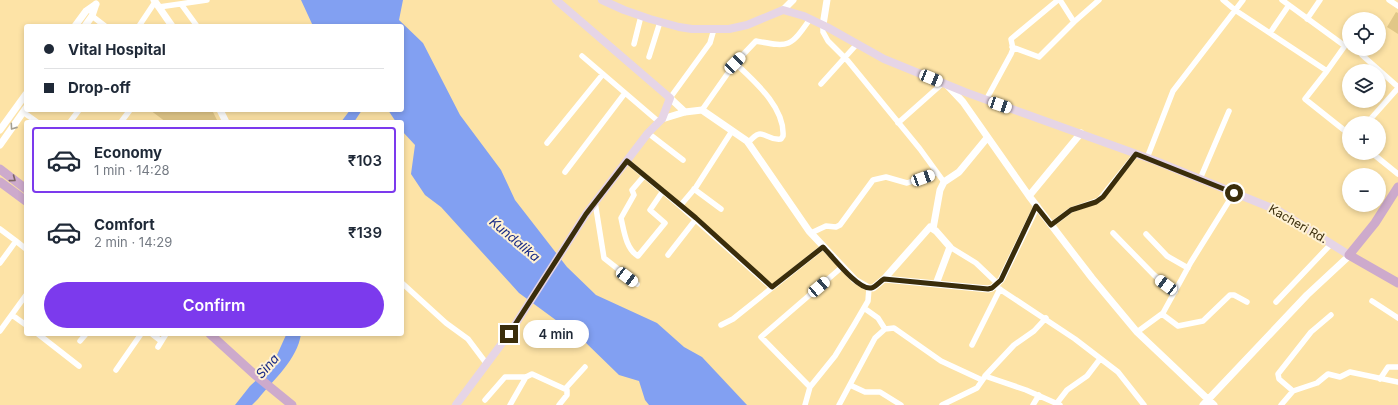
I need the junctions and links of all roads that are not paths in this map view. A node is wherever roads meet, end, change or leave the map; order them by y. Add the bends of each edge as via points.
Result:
1 (207, 0) edge
2 (556, 0) edge
3 (602, 0) edge
4 (793, 0) edge
5 (827, 0) edge
6 (1059, 0) edge
7 (1099, 0) edge
8 (1223, 0) edge
9 (1243, 0) edge
10 (1282, 0) edge
11 (1320, 0) edge
12 (1389, 0) edge
13 (97, 2) edge
14 (156, 3) edge
15 (182, 4) junction
16 (1289, 5) junction
17 (1398, 6) edge
18 (783, 10) junction
19 (1235, 10) junction
20 (92, 16) junction
21 (642, 16) junction
22 (810, 19) junction
23 (1307, 19) junction
24 (660, 22) junction
25 (1074, 22) junction
26 (76, 24) edge
27 (86, 24) edge
28 (102, 24) edge
29 (140, 24) edge
30 (171, 24) edge
31 (196, 24) edge
32 (823, 25) junction
33 (714, 29) junction
34 (1270, 34) junction
35 (634, 44) dead end
36 (857, 44) junction
37 (1342, 44) edge
38 (1012, 50) junction
39 (1342, 50) edge
40 (582, 56) dead end
41 (1362, 56) dead end
42 (649, 57) dead end
43 (845, 58) junction
44 (735, 63) junction
45 (1326, 71) junction
46 (603, 74) junction
47 (821, 84) dead end
48 (945, 84) junction
49 (1398, 87) edge
50 (625, 93) junction
51 (24, 97) edge
52 (670, 98) junction
53 (986, 100) junction
54 (24, 110) edge
55 (702, 110) junction
56 (26, 112) edge
57 (685, 112) junction
58 (1230, 112) dead end
59 (1373, 116) edge
60 (35, 120) edge
61 (660, 121) junction
62 (898, 123) junction
63 (1342, 128) edge
64 (0, 130) edge
65 (732, 131) junction
66 (648, 133) junction
67 (1081, 133) junction
68 (987, 138) junction
69 (547, 143) dead end
70 (748, 143) junction
71 (0, 146) edge
72 (1136, 154) junction
73 (1147, 158) junction
74 (683, 160) dead end
75 (1381, 160) edge
76 (627, 161) junction
77 (0, 169) edge
78 (565, 172) dead end
79 (936, 173) junction
80 (1398, 174) edge
81 (644, 176) junction
82 (1200, 179) junction
83 (0, 182) edge
84 (944, 182) junction
85 (24, 187) edge
86 (1398, 187) edge
87 (694, 189) junction
88 (663, 192) junction
89 (1234, 193) junction
90 (1029, 196) junction
91 (24, 200) edge
92 (595, 202) junction
93 (680, 206) junction
94 (1036, 206) junction
95 (721, 209) dead end
96 (696, 219) junction
97 (1051, 225) junction
98 (0, 229) edge
99 (933, 229) junction
100 (811, 233) junction
101 (1113, 233) dead end
102 (1146, 234) dead end
103 (16, 241) junction
104 (1331, 244) junction
105 (24, 247) edge
106 (823, 247) junction
107 (950, 247) junction
108 (668, 255) dead end
109 (1349, 256) junction
110 (0, 263) edge
111 (842, 266) junction
112 (1188, 268) junction
113 (884, 279) junction
114 (1398, 283) edge
115 (638, 284) dead end
116 (936, 284) junction
117 (404, 285) edge
118 (998, 286) junction
119 (772, 287) junction
120 (869, 288) junction
121 (1175, 292) junction
122 (24, 299) edge
123 (1372, 301) dead end
124 (1246, 302) dead end
125 (1276, 302) dead end
126 (864, 308) junction
127 (1162, 314) junction
128 (12, 315) junction
129 (1331, 315) dead end
130 (1046, 318) junction
131 (1398, 318) edge
132 (24, 324) edge
133 (721, 325) dead end
134 (1, 327) edge
135 (885, 329) junction
136 (1137, 332) junction
137 (43, 336) edge
138 (84, 336) edge
139 (140, 336) edge
140 (155, 336) edge
141 (165, 336) edge
142 (212, 336) edge
143 (80, 341) dead end
144 (161, 341) junction
145 (972, 345) dead end
146 (158, 347) dead end
147 (1100, 359) junction
148 (486, 363) junction
149 (79, 366) dead end
150 (585, 367) dead end
151 (1398, 368) edge
152 (116, 370) dead end
153 (525, 378) junction
154 (984, 378) junction
155 (1380, 379) junction
156 (1398, 382) edge
157 (850, 385) junction
158 (810, 387) junction
159 (565, 389) junction
160 (1293, 391) junction
161 (1039, 396) junction
162 (485, 400) dead end
163 (285, 402) edge
164 (1205, 402) edge
165 (841, 403) edge
166 (1059, 404) edge
167 (1284, 404) edge
168 (456, 405) edge
169 (510, 405) edge
170 (559, 405) edge
171 (806, 405) edge
172 (846, 405) edge
173 (900, 405) edge
174 (942, 405) edge
175 (1033, 405) edge
176 (1144, 405) edge
177 (1214, 405) edge

1 - 15 street
2 - 52 main road
3 - 21 main road
4 - 18 street
5 - 32 street
6 - 25 street
6 - 38 street via 1012,38
7 - 25 street
8 - 19 street
9 - 19 street
10 - 16 street
11 - 23 street
12 - 17 street
13 - 20 street
13 - 26 street
14 - 15 street
14 - 29 street
14 - 30 street
15 - 31 street
16 - 23 street
16 - 34 street
18 - 22 main road, Kacheri Rd.
18 - 33 main road via 747,25
19 - 34 street
19 - 73 street via 1173,91
20 - 27 street
20 - 28 street
21 - 24 main road
21 - 35 street
22 - 32 main road, Kacheri Rd.
22 - 44 street via 789,44 782,46 756,42
23 - 37 street
24 - 33 main road via 679,27
24 - 42 street
25 - 38 street via 1039,57
32 - 36 main road, Kacheri Rd.
32 - 43 street via 824,35
33 - 52 street via 710,43
34 - 45 street
36 - 43 street
36 - 48 main road, Kacheri Rd. via 884,59
38 - 53 street
39 - 45 street
40 - 46 street
41 - 49 street
43 - 47 street
43 - 62 street
44 - 55 street
44 - 70 street via 764,90 783,124 781,139 760,133
45 - 63 street via 1305,99
46 - 50 street
46 - 69 street
48 - 53 main road, Kacheri Rd.
48 - 62 street
48 - 68 street via 962,102
49 - 59 street
50 - 61 street
50 - 78 street
51 - 64 street
52 - 57 street
52 - 61 main road
53 - 67 main road, Kacheri Rd.
54 -> 71 street
55 - 57 street
55 - 65 street
56 - 60 street
57 - 61 street
58 - 82 street
61 - 66 main road
62 - 79 street
65 - 70 street
65 - 87 street
66 - 74 street
66 - 76 main road
67 - 72 main road, Kacheri Rd.
67 - 90 street
68 - 84 street via 959,172
68 - 90 street
70 - 100 street
72 - 73 main road, Kacheri Rd.
72 - 97 street via 1099,200 1071,210
73 - 82 main road, Kacheri Rd.
75 - 80 street
76 - 81 street
76 - 92 main road
77 -> 85 main road
79 - 84 street
79 - 100 street via 907,183 886,177 873,180 840,225 826,226
81 - 88 street
81 - 88 street via 632,190 634,195 621,218 627,242 632,253 638,256 665,223 650,210
82 - 89 main road, Kacheri Rd.
83 - 91 main road
84 - 99 street via 940,190
86 - 109 main road via 1375,223
87 - 93 street
87 - 95 street
88 - 93 street
89 - 104 main road, Kacheri Rd. via 1279,211
89 - 112 street
90 - 94 street
92 - 115 street via 604,258
92 - 148 main road via 509,334
93 - 96 street
94 - 97 street
94 - 118 street
96 - 108 street
96 - 119 street
97 - 136 street
98 - 103 street
99 - 107 street
99 - 113 street via 930,227
100 - 106 street
101 - 121 street via 1154,275
102 - 112 street via 1167,256
103 - 105 street
103 - 110 street
104 - 109 main road, Kacheri Rd.
104 - 125 street
106 - 111 street
106 - 119 street
107 - 116 street
107 - 118 street via 976,263
109 - 114 main road
109 - 164 street via 1307,295
111 - 120 street via 859,284
111 - 158 street via 761,337
112 - 121 street
113 - 116 street
113 - 120 street
116 - 118 street via 988,289
117 - 148 street via 446,324 468,339
118 - 130 street
118 - 145 street
119 - 133 street via 733,319
120 - 126 street
121 - 127 street
122 - 128 street
123 - 131 street
124 - 127 street via 1230,295 1206,319 1180,326
126 - 135 street via 878,318
126 - 158 street via 835,356
127 - 136 street
128 - 132 street
128 - 134 street
129 - 160 street via 1311,332 1278,374 1279,379
130 - 147 street
130 - 154 street via 1034,331 1014,345
135 - 154 street via 894,328 941,361
135 - 157 street via 875,338
136 - 164 street
137 - 149 street
138 - 143 street
139 - 152 street
140 - 144 street
141 - 144 street
142 - 163 main road
144 - 146 street
147 - 166 street via 1087,376 1068,390
147 - 176 street via 1118,372
148 - 168 main road
150 - 159 street
151 - 155 street via 1388,367
153 - 159 street via 532,374
153 - 162 street via 505,377
153 - 169 street
154 - 161 street
154 - 174 street via 977,388
155 - 156 street
155 - 160 street via 1350,372 1340,376 1330,374
157 - 165 street
157 - 173 street via 865,392 880,392
158 - 171 street
159 - 170 street via 567,395
160 - 167 street
161 - 166 street
161 - 175 street
164 - 177 street
165 - 172 street

